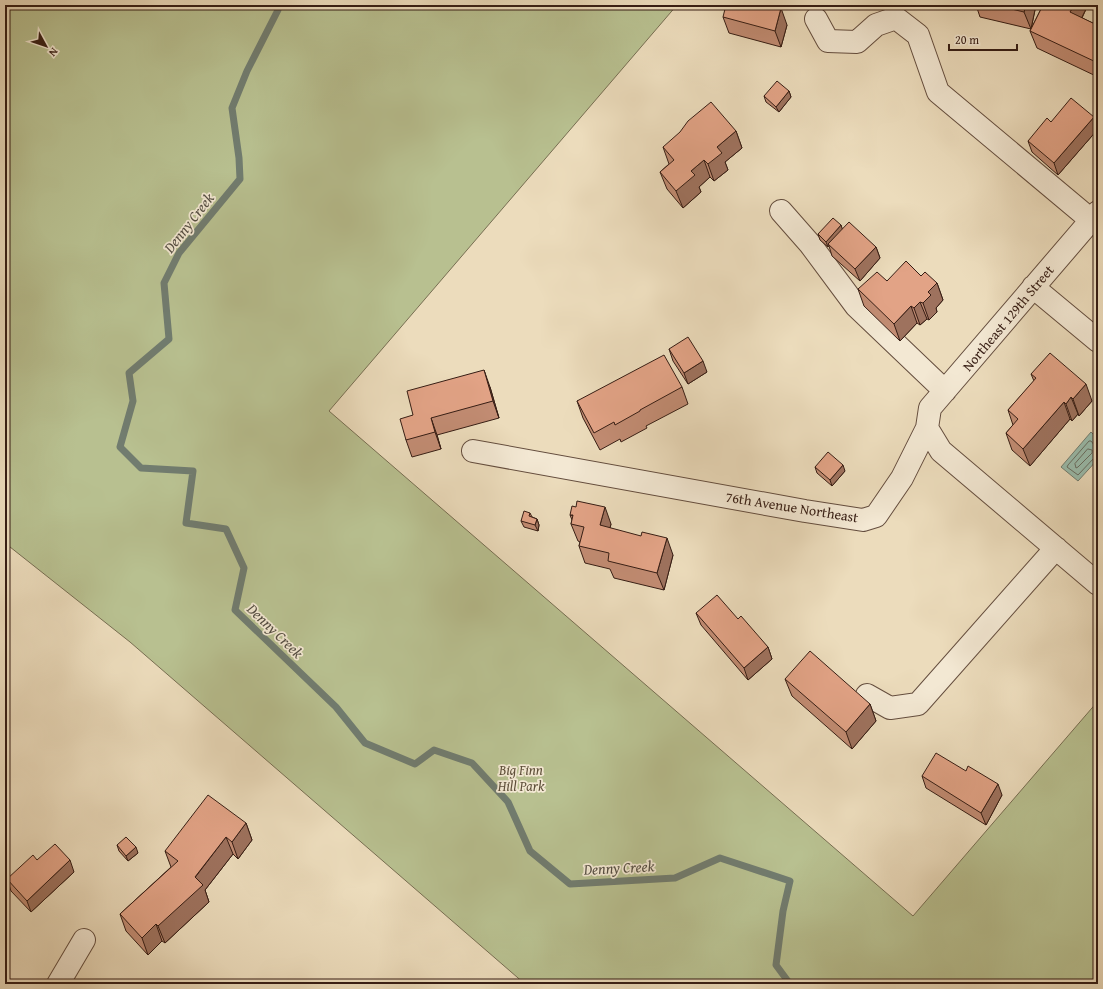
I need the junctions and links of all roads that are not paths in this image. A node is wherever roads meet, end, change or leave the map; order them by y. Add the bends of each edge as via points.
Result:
1 (816, 19) dead end
2 (781, 211) dead end
3 (1094, 216) edge
4 (1033, 287) junction
5 (1098, 340) edge
6 (946, 391) junction
7 (927, 428) junction
8 (473, 451) dead end
9 (1056, 548) junction
10 (1098, 584) edge
11 (867, 695) dead end
12 (84, 940) dead end
13 (58, 984) edge

1 - 3 street via 828,41 857,42 876,25 896,18 918,35 938,92
2 - 6 street via 810,244 856,306
3 - 4 street, Northeast 129th Street
4 - 5 street
4 - 6 street, Northeast 129th Street
6 - 7 street, Northeast 129th Street via 930,408
7 - 8 street, 76th Avenue Northeast via 902,478 876,516 863,520
7 - 9 street via 941,451
9 - 10 street
9 - 11 street via 918,704 890,708
12 - 13 street

